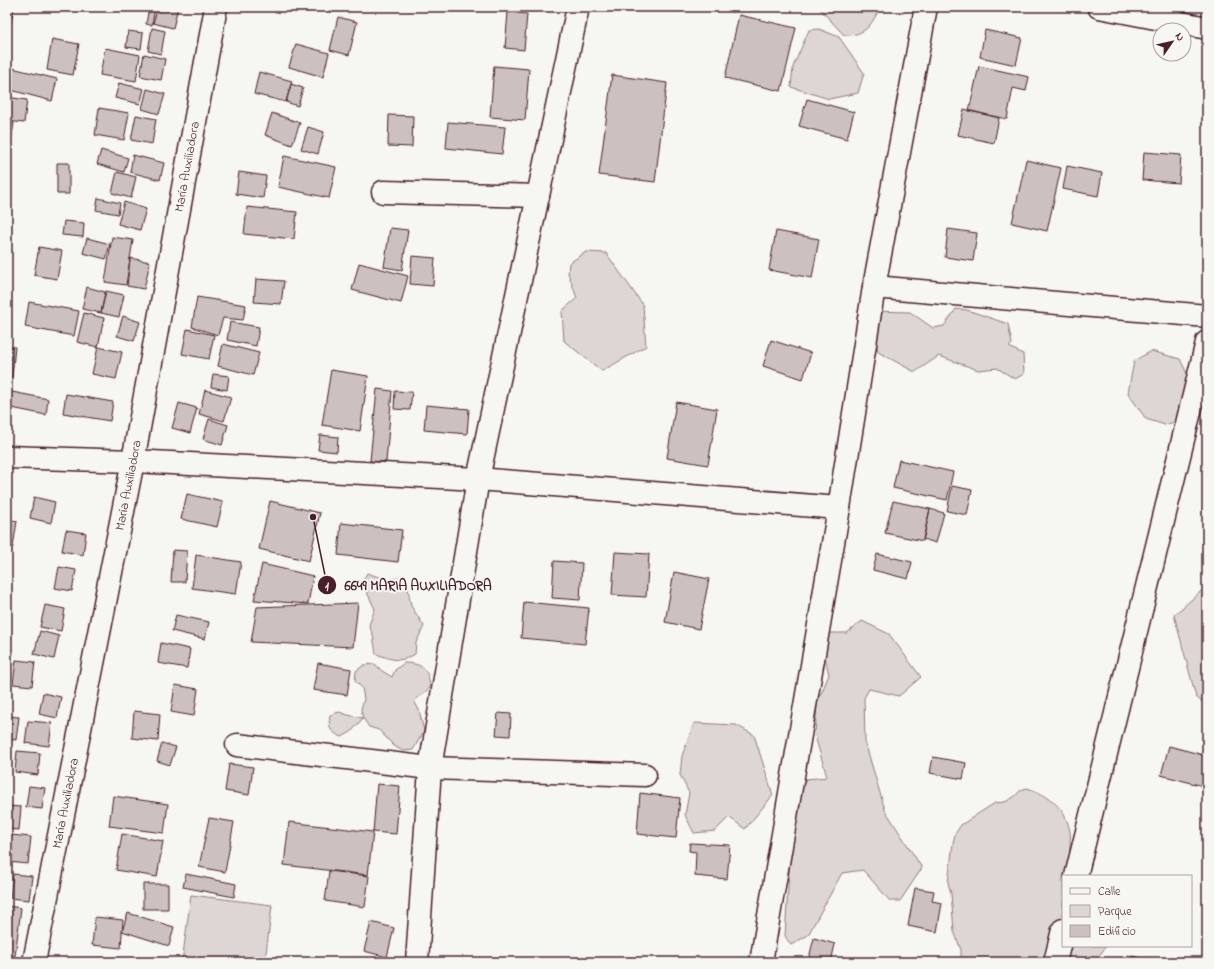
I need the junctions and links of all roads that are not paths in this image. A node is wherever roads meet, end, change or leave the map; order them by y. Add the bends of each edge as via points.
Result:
1 (216, 7) edge
2 (578, 7) edge
3 (926, 7) edge
4 (1099, 7) edge
5 (1207, 28) edge
6 (384, 192) dead end
7 (538, 196) junction
8 (874, 287) junction
9 (1207, 316) edge
10 (1207, 342) edge
11 (7, 457) edge
12 (133, 461) junction
13 (478, 479) junction
14 (839, 508) junction
15 (236, 745) dead end
16 (430, 768) junction
17 (645, 775) dead end
18 (1076, 875) edge
19 (1062, 934) edge
20 (34, 962) edge
21 (417, 962) edge
22 (761, 962) edge
23 (1055, 962) edge

1 - 12 street, María Auxiliadora
2 - 7 street
3 - 8 street
4 - 5 street
6 - 7 street
7 - 13 street
8 - 9 street
8 - 14 street
10 - 18 street
11 - 12 street
12 - 13 street
12 - 20 street, María Auxiliadora
13 - 14 street
13 - 16 street
14 - 22 street
15 - 16 street
16 - 17 street
16 - 21 street
19 - 23 street

